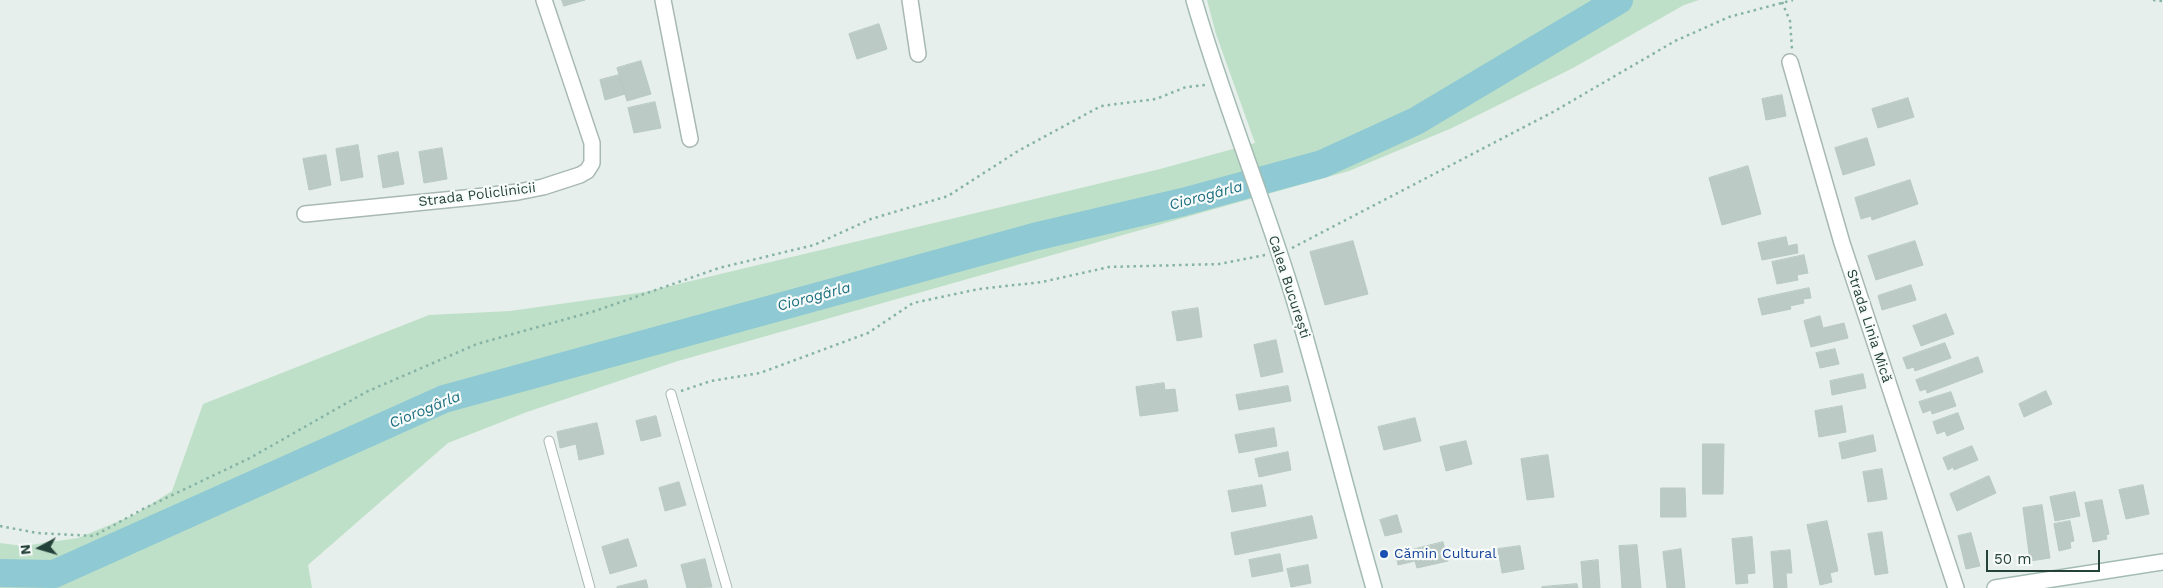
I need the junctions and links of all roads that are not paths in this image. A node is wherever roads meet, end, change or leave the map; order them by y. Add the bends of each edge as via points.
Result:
1 (544, 0) edge
2 (663, 0) edge
3 (910, 0) edge
4 (1194, 0) edge
5 (918, 54) dead end
6 (1790, 62) road end
7 (690, 139) dead end
8 (305, 214) dead end
9 (671, 394) road end
10 (549, 441) dead end
11 (2163, 562) edge
12 (1372, 585) edge
13 (590, 588) edge
14 (727, 588) edge
15 (1956, 588) edge
16 (1995, 588) edge

1 - 8 street, Strada Policlinicii via 592,143 592,163 587,171 518,192
2 - 7 street
3 - 5 street
4 - 12 street, Calea București via 1318,381
6 - 15 street, Strada Linia Mică via 1842,243
9 - 14 lane
10 - 13 lane
11 - 16 street

